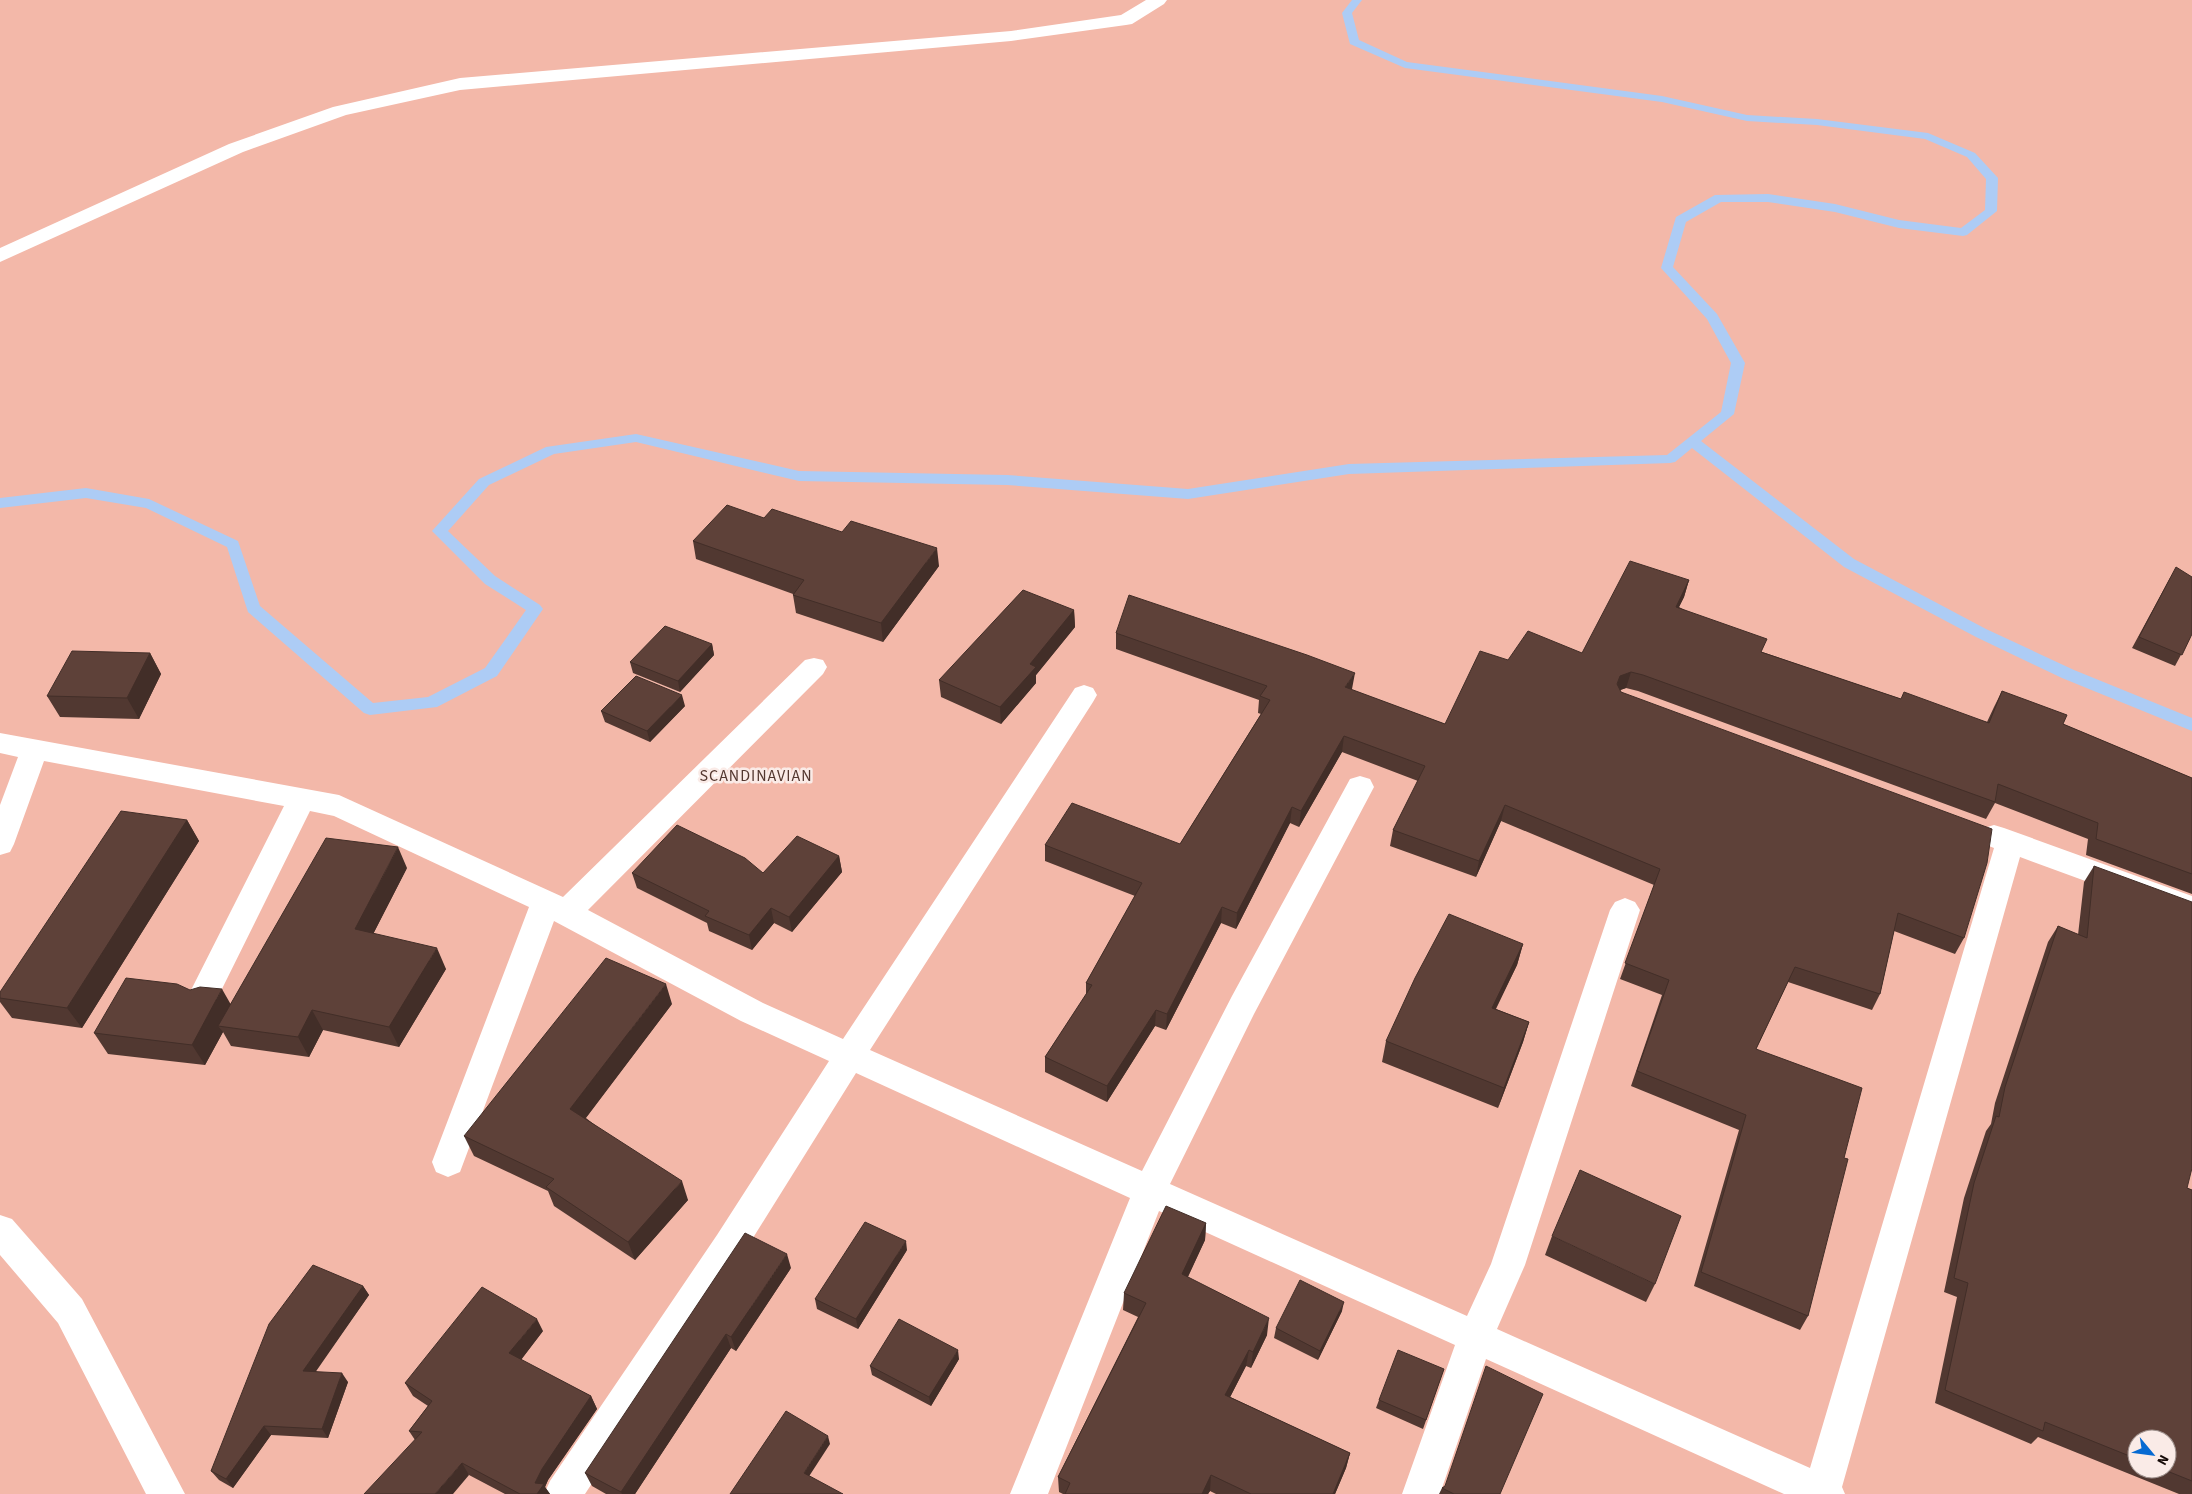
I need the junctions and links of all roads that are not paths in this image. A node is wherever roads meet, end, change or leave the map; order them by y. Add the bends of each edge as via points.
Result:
1 (1158, 0) edge
2 (0, 256) edge
3 (814, 666) dead end
4 (1084, 695) dead end
5 (0, 743) edge
6 (35, 748) junction
7 (1360, 787) dead end
8 (302, 799) junction
9 (1973, 828) edge
10 (2010, 842) junction
11 (0, 844) edge
12 (556, 908) junction
13 (2192, 908) edge
14 (1625, 910) dead end
15 (202, 996) edge
16 (850, 1055) junction
17 (448, 1162) dead end
18 (1150, 1190) junction
19 (0, 1230) edge
20 (1475, 1338) junction
21 (1824, 1493) edge
22 (166, 1494) edge
23 (563, 1494) edge
24 (1029, 1494) edge
25 (1421, 1494) edge

1 - 2 street via 1126,20 1011,36 460,84 340,111 236,148
3 - 12 street
4 - 16 street
5 - 6 street
6 - 8 street
6 - 11 street
7 - 18 street via 1242,1004
8 - 12 street via 339,806
8 - 15 street
9 - 10 street
10 - 13 street
10 - 21 street
12 - 16 street via 752,1012
12 - 17 street
14 - 20 street via 1508,1264
16 - 18 street
16 - 23 street via 729,1246
18 - 20 street
18 - 24 street
19 - 22 street via 70,1311
20 - 21 street
20 - 25 street

